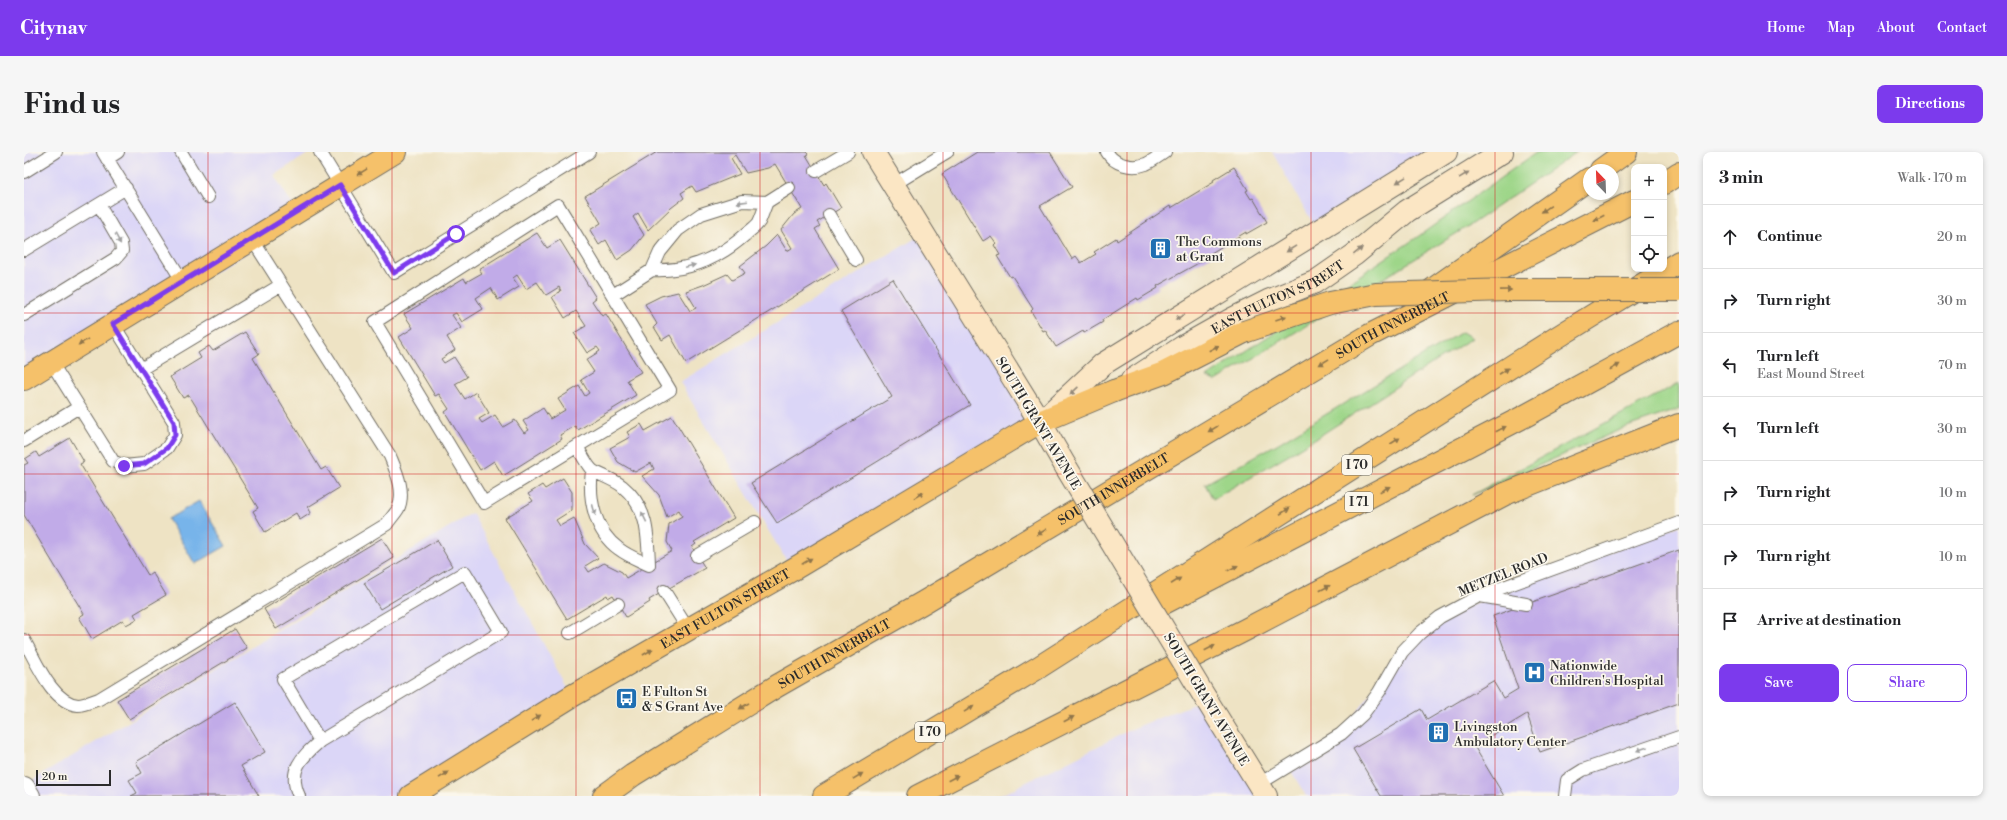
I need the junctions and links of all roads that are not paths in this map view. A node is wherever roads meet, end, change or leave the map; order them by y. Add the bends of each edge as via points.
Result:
1 (56, 152) edge
2 (118, 152) edge
3 (181, 152) edge
4 (320, 152) edge
5 (395, 152) edge
6 (589, 152) edge
7 (848, 152) edge
8 (873, 152) edge
9 (947, 152) edge
10 (1107, 152) edge
11 (1165, 152) edge
12 (1502, 152) edge
13 (1626, 152) edge
14 (105, 155) edge
15 (1433, 155) edge
16 (1609, 164) edge
17 (26, 167) edge
18 (816, 171) dead end
19 (1679, 174) edge
20 (1667, 181) edge
21 (1583, 183) edge
22 (340, 185) junction
23 (893, 185) junction
24 (126, 188) junction
25 (789, 188) dead end
26 (208, 197) dead end
27 (767, 202) junction
28 (1631, 203) edge
29 (99, 205) junction
30 (829, 215) dead end
31 (252, 239) junction
32 (24, 250) edge
33 (856, 260) dead end
34 (1679, 262) edge
35 (652, 270) junction
36 (183, 282) junction
37 (281, 285) junction
38 (1679, 290) edge
39 (613, 295) junction
40 (24, 315) edge
41 (113, 324) junction
42 (1679, 332) edge
43 (1370, 335) junction
44 (51, 362) junction
45 (141, 369) junction
46 (24, 379) edge
47 (1114, 391) junction
48 (79, 407) junction
49 (1040, 422) junction
50 (1679, 425) edge
51 (24, 441) edge
52 (577, 447) junction
53 (592, 472) junction
54 (755, 522) dead end
55 (1679, 523) edge
56 (697, 556) dead end
57 (664, 590) dead end
58 (1479, 596) junction
59 (618, 604) dead end
60 (1526, 604) dead end
61 (688, 629) junction
62 (570, 633) dead end
63 (24, 640) edge
64 (1036, 669) junction
65 (1679, 737) edge
66 (320, 742) junction
67 (24, 788) edge
68 (1262, 790) edge
69 (29, 796) edge
70 (299, 796) edge
71 (411, 796) edge
72 (604, 796) edge
73 (824, 796) edge
74 (918, 796) edge
75 (1565, 796) edge

1 - 17 lane
2 - 14 lane
3 - 26 lane
4 - 22 lane
5 -> 22 main road
6 - 22 lane via 394,273
7 - 18 lane
8 - 23 street, SOUTH GRANT AVENUE
9 - 23 lane
10 - 11 lane via 1110,157 1125,166 1145,164
47 -> 12 street, EAST FULTON STREET via 1232,319 1315,282 1354,255 1407,211
13 - 16 main road
14 - 24 lane
15 -> 49 street, EAST FULTON STREET via 1103,364
19 - 20 main road
21 -> 43 main road
22 - 31 main road
23 - 49 street, SOUTH GRANT AVENUE
24 - 29 lane
24 - 36 lane
25 - 27 lane
35 -> 27 lane via 670,271 718,255 735,244 758,223
27 -> 35 lane via 742,201 701,214 678,230 660,252
28 -> 43 main road, SOUTH INNERBELT
29 - 32 lane
29 -> 40 lane via 121,243 122,251 116,258
30 - 33 lane
31 - 36 main road
31 - 37 lane
64 -> 34 main road, I 70
35 - 39 lane
36 - 41 main road
37 - 45 lane
37 - 63 lane via 390,456 401,491 398,508 391,519 387,524 99,699 79,705 65,702 56,695
47 -> 38 main road, bridge via 1164,373 1244,332 1330,303 1376,294 1508,290
39 - 52 lane via 670,390
39 - 52 lane via 558,205 375,322 484,503
41 -> 44 main road
41 - 45 lane
64 -> 42 main road, I 71 via 1525,416
43 -> 72 main road, SOUTH INNERBELT via 924,602 777,686 633,775
44 - 46 main road
44 - 48 lane
45 - 48 lane via 174,422 175,435 167,448 144,464 124,466 113,461
47 - 49 main road, EAST FULTON STREET
48 - 51 lane
61 -> 49 main road, EAST FULTON STREET
49 - 68 street, SOUTH GRANT AVENUE, bridge
74 -> 50 main road via 1505,494
52 - 53 lane
53 -> 53 lane via 590,488 593,508 609,540 619,550 649,565 647,524 636,501 623,486 608,477
54 - 56 lane
55 - 58 lane, METZEL ROAD
57 - 61 lane
58 - 60 lane
58 - 68 lane, METZEL ROAD via 1440,617 1420,633 1402,652 1363,714 1341,734
59 - 62 lane
71 -> 61 main road, EAST FULTON STREET via 572,696
73 -> 64 main road, I 70
65 -> 75 lane via 1583,770 1567,780
66 - 66 lane via 283,679 465,572 501,632
66 - 70 lane via 302,757 296,769
67 - 69 street

